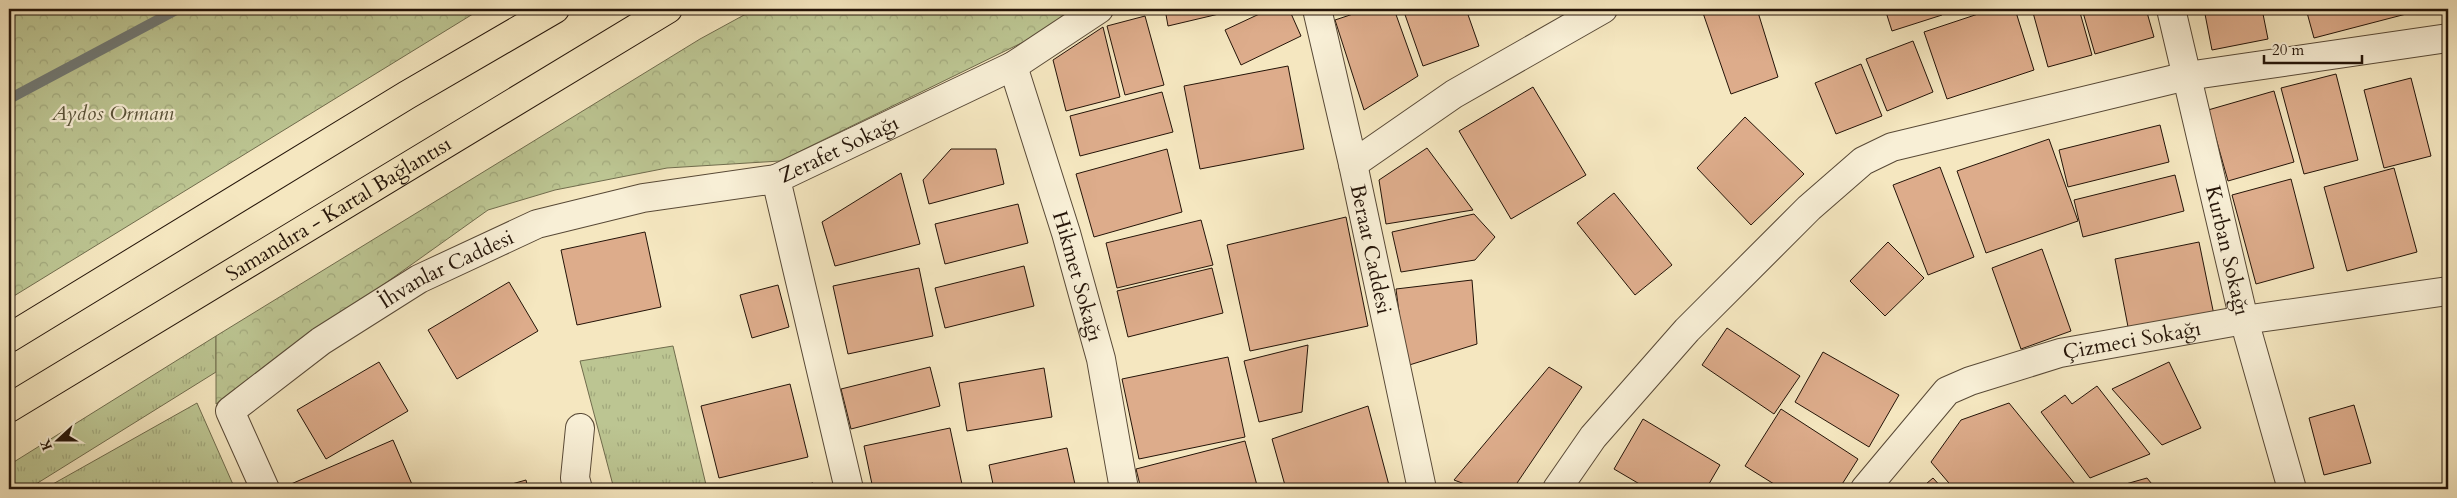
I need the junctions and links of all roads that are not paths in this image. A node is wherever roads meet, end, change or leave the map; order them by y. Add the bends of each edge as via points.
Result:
1 (554, 9) edge
2 (668, 9) edge
3 (1099, 9) edge
4 (1317, 9) edge
5 (1603, 9) edge
6 (2171, 9) edge
7 (2448, 38) edge
8 (1013, 66) junction
9 (2187, 76) junction
10 (1353, 164) junction
11 (776, 179) junction
12 (2448, 290) edge
13 (2244, 320) junction
14 (9, 338) edge
15 (9, 408) edge
16 (580, 428) dead end
17 (265, 489) edge
18 (578, 489) edge
19 (849, 489) edge
20 (1124, 489) edge
21 (1422, 489) edge
22 (1557, 489) edge
23 (1865, 489) edge
24 (2292, 489) edge

1 - 14 highway
2 - 15 highway, Samandıra - Kartal Bağlantısı
3 - 8 street, Zerafet Sokağı
4 - 10 street, Beraat Caddesi
5 - 10 street via 1454,94
6 - 9 street, Kurban Sokağı
7 - 9 street
8 - 11 street, Zerafet Sokağı
8 - 20 street, Hikmet Sokağı via 1102,359
9 - 13 street, Kurban Sokağı
9 - 22 street via 1892,147 1863,161 1809,208 1687,330 1593,437
10 - 21 street, Beraat Caddesi
11 - 17 street, İhvanlar Caddesi via 643,198 537,224 419,279 322,341 230,411
11 - 19 street, Zerafet Sokağı
12 - 13 street, Çizmeci Sokağı
13 - 23 street, Çizmeci Sokağı via 2060,353 1970,381 1947,392
13 - 24 street, Kurban Sokağı
16 - 18 street via 575,478

